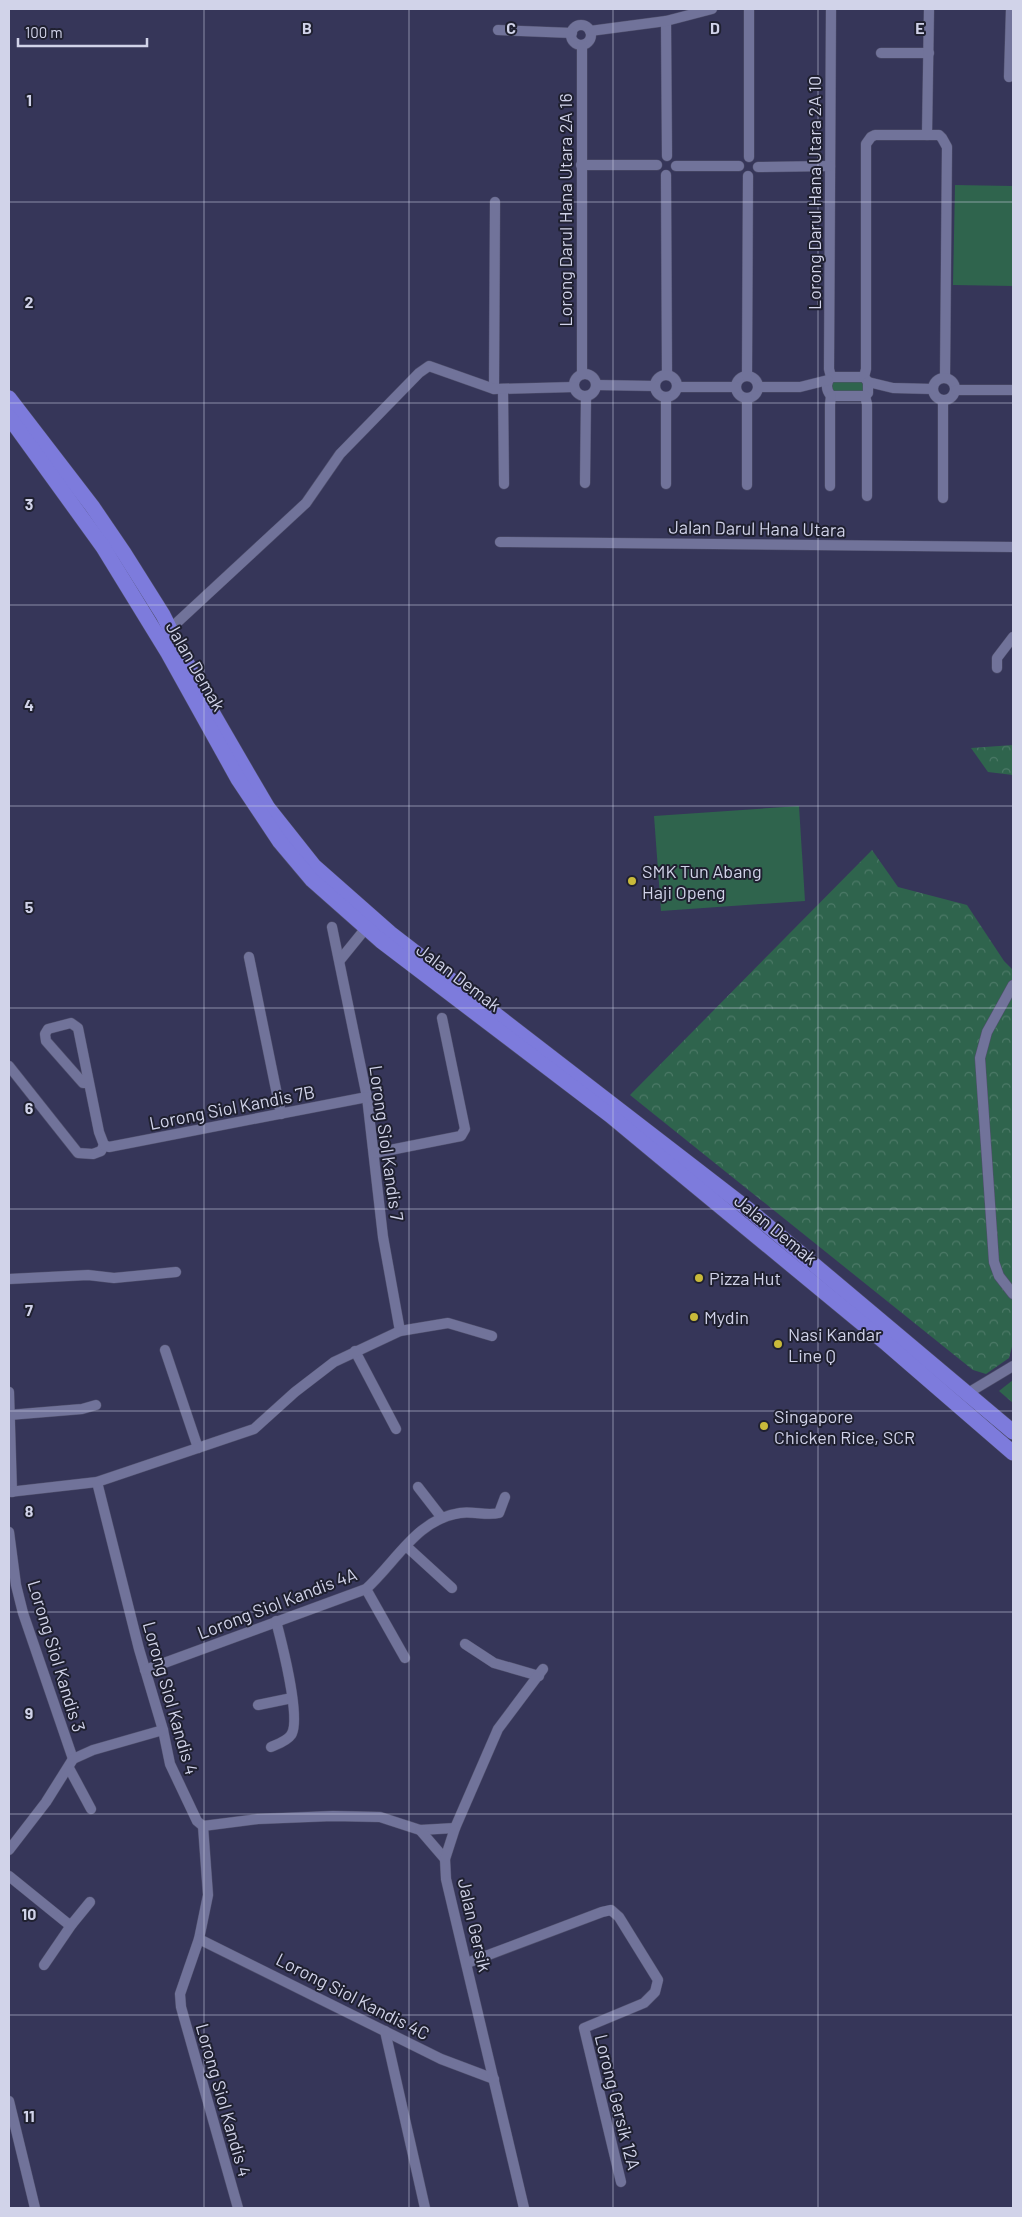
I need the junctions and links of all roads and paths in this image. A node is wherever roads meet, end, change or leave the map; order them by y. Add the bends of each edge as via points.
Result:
1 (712, 9) edge
2 (749, 9) edge
3 (831, 9) edge
4 (929, 9) edge
5 (1011, 9) edge
6 (666, 21) junction
7 (498, 30) dead end
8 (590, 31) junction
9 (572, 33) junction
10 (582, 45) junction
11 (881, 52) dead end
12 (928, 52) junction
13 (1009, 77) dead end
14 (928, 135) junction
15 (667, 156) junction
16 (749, 157) junction
17 (582, 165) junction
18 (657, 165) junction
19 (676, 166) junction
20 (739, 166) junction
21 (830, 166) junction
22 (758, 167) junction
23 (666, 175) junction
24 (748, 176) junction
25 (495, 202) dead end
26 (582, 374) junction
27 (666, 375) junction
28 (747, 376) junction
29 (945, 378) junction
30 (829, 379) junction
31 (596, 385) junction
32 (655, 386) junction
33 (677, 387) junction
34 (759, 387) junction
35 (800, 387) junction
36 (866, 387) junction
37 (574, 388) junction
38 (736, 388) junction
39 (499, 389) junction
40 (933, 389) junction
41 (956, 390) junction
42 (1013, 390) edge
43 (830, 394) junction
44 (586, 396) junction
45 (666, 397) junction
46 (9, 398) edge
47 (747, 398) junction
48 (943, 401) junction
49 (9, 417) edge
50 (585, 483) dead end
51 (504, 484) dead end
52 (666, 484) dead end
53 (747, 485) dead end
54 (830, 486) dead end
55 (867, 496) dead end
56 (943, 498) dead end
57 (500, 542) dead end
58 (1013, 547) edge
59 (170, 628) junction
60 (1013, 637) edge
61 (997, 668) dead end
62 (332, 927) dead end
63 (366, 928) junction
64 (249, 957) dead end
65 (340, 960) junction
66 (1013, 986) edge
67 (442, 1018) dead end
68 (9, 1066) edge
69 (89, 1083) junction
70 (367, 1097) junction
71 (281, 1114) junction
72 (104, 1145) junction
73 (375, 1154) junction
74 (176, 1272) dead end
75 (9, 1280) edge
76 (1013, 1294) edge
77 (400, 1331) junction
78 (492, 1336) dead end
79 (165, 1350) dead end
80 (355, 1351) junction
81 (1013, 1366) edge
82 (9, 1392) edge
83 (968, 1393) junction
84 (96, 1405) dead end
85 (9, 1414) edge
86 (396, 1429) dead end
87 (1013, 1432) edge
88 (198, 1448) junction
89 (1013, 1453) edge
90 (97, 1482) junction
91 (418, 1487) dead end
92 (10, 1492) edge
93 (504, 1497) dead end
94 (442, 1518) junction
95 (9, 1532) edge
96 (406, 1546) junction
97 (452, 1588) dead end
98 (366, 1589) junction
99 (276, 1621) junction
100 (465, 1644) dead end
101 (405, 1658) dead end
102 (145, 1670) junction
103 (292, 1698) junction
104 (258, 1704) dead end
105 (163, 1730) junction
106 (271, 1747) dead end
107 (71, 1764) junction
108 (91, 1809) dead end
109 (203, 1826) junction
110 (455, 1828) junction
111 (420, 1830) junction
112 (13, 1836) edge
113 (9, 1850) edge
114 (445, 1860) junction
115 (9, 1876) edge
116 (90, 1902) dead end
117 (72, 1924) junction
118 (199, 1939) junction
119 (467, 1963) junction
120 (44, 1965) dead end
121 (385, 2031) junction
122 (494, 2079) junction
123 (9, 2101) edge
124 (621, 2182) dead end
125 (35, 2208) edge
126 (238, 2208) edge
127 (425, 2208) edge
128 (524, 2208) edge

1 - 6 street
2 - 16 street
3 - 21 street, Lorong Darul Hana Utara 2A 10
4 - 12 street
5 - 13 street
6 - 8 street
6 - 15 street
7 - 9 street
8 - 9 street via 580,26
8 - 10 street via 589,40
9 - 10 street via 575,43
10 - 17 street, Lorong Darul Hana Utara 2A 16
11 - 12 street
12 - 14 street
14 - 29 street via 939,135 946,147
14 - 36 street via 875,135 866,144
15 - 18 street via 661,158
15 - 19 street
16 - 20 street via 741,160
16 - 22 street
17 - 18 street
17 - 26 street, Lorong Darul Hana Utara 2A 16
18 - 23 street
19 - 20 street
19 - 23 street via 672,173
20 - 24 street via 741,172
21 - 22 street
21 - 30 street, Lorong Darul Hana Utara 2A 10
22 - 24 street
23 - 27 street
24 - 28 street
25 - 39 street
26 - 31 street via 592,377
26 - 37 street via 576,379
27 - 32 street via 660,377
27 - 33 street via 673,377
28 - 34 street via 754,378
28 - 38 street via 740,378
29 - 40 street via 936,382
29 - 41 street via 953,382
30 - 35 street
30 - 36 street
30 - 43 street, Lorong Darul Hana Utara 2A 10
31 - 32 street
31 - 44 street
32 - 45 street via 658,393
33 - 38 street
33 - 45 street
34 - 35 street
34 - 47 street via 756,395
35 - 43 street
36 - 40 street
36 - 43 street
36 - 55 street
37 - 39 street
37 - 44 street
38 - 47 street via 739,395
39 - 51 street
39 - 59 street via 429,366 419,373 340,454 306,503
40 - 48 street via 935,396
41 - 42 street
41 - 48 street via 952,398
43 - 54 street, Lorong Darul Hana Utara 2A 10
44 - 50 street
45 - 52 street
46 - 59 highway, Jalan Demak via 92,506
47 - 53 street
48 - 56 street
49 - 63 highway, Jalan Demak via 103,547 168,653 238,779 280,842 312,880
57 - 58 street, Jalan Darul Hana Utara
59 - 83 highway, Jalan Demak via 208,705 268,808 314,866 390,933 750,1210
60 - 61 street via 997,658
62 - 65 street, Lorong Siol Kandis 7
63 - 65 street
63 - 89 highway, Jalan Demak via 618,1122 887,1344
64 - 71 street
65 - 70 street, Lorong Siol Kandis 7
66 - 76 street via 987,1032 980,1058 994,1262 998,1276
67 - 73 street via 464,1129 461,1136
68 - 72 street, Lorong Siol Kandis 7B via 78,1153 93,1154 101,1151
69 - 69 street via 76,1078 46,1041 44,1034 48,1029 75,1024
69 - 72 street
70 - 71 street, Lorong Siol Kandis 7B
70 - 73 street, Lorong Siol Kandis 7
71 - 72 street, Lorong Siol Kandis 7B via 109,1147
73 - 77 street, Lorong Siol Kandis 7 via 383,1237
74 - 75 street via 114,1278 88,1275
77 - 78 street via 448,1323
77 - 80 street
79 - 88 street
80 - 86 street
80 - 88 street via 334,1362 295,1392 254,1430
81 - 83 street
82 - 85 street
83 - 87 highway, Jalan Demak
84 - 85 street via 82,1409
85 - 92 street
88 - 90 street
90 - 92 street
90 - 102 street, Lorong Siol Kandis 4
91 - 94 street
93 - 94 street, Lorong Siol Kandis 4A via 499,1513 461,1512
94 - 96 street, Lorong Siol Kandis 4A via 415,1534
95 - 107 street, Lorong Siol Kandis 3 via 16,1585
96 - 97 street
96 - 98 street, Lorong Siol Kandis 4A
98 - 99 street, Lorong Siol Kandis 4A
98 - 101 street
99 - 102 street, Lorong Siol Kandis 4A
99 - 103 street via 291,1680
100 - 110 street, Jalan Gersik via 494,1664 541,1672 498,1729
102 - 105 street, Lorong Siol Kandis 4
103 - 104 street
103 - 106 street via 293,1732 288,1739
105 - 107 street via 94,1750
105 - 109 street, Lorong Siol Kandis 4 via 173,1773
107 - 108 street, Lorong Siol Kandis 3
107 - 112 street via 46,1802
109 - 111 street via 258,1819 333,1816 380,1817
109 - 118 street, Lorong Siol Kandis 4 via 208,1895
110 - 111 street
110 - 114 street, Jalan Gersik
111 - 114 street
112 - 113 street
114 - 119 street, Jalan Gersik via 446,1879
115 - 117 street
116 - 117 street
117 - 120 street
118 - 121 street, Lorong Siol Kandis 4C
118 - 126 street, Lorong Siol Kandis 4 via 180,1994 180,2007
119 - 122 street, Jalan Gersik
119 - 124 street, Lorong Gersik 12A via 611,1910 619,1917 658,1980 655,1992 644,2003 584,2028
121 - 122 street, Lorong Siol Kandis 4C via 441,2059
121 - 127 street
122 - 128 street, Jalan Gersik
123 - 125 street

